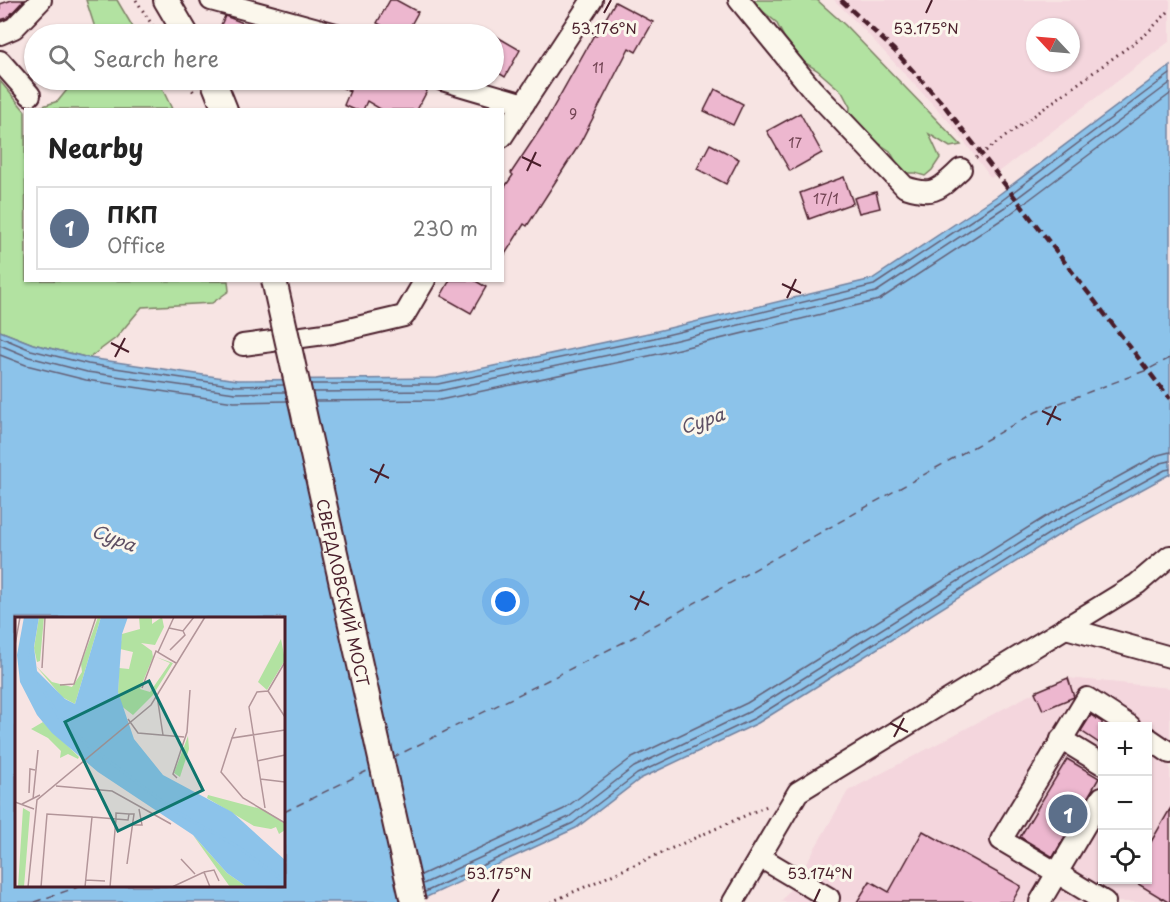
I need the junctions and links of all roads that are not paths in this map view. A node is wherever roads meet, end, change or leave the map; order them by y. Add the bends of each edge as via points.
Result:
1 (41, 0) edge
2 (166, 0) edge
3 (211, 0) edge
4 (592, 0) edge
5 (739, 0) edge
6 (180, 24) edge
7 (299, 24) edge
8 (0, 34) edge
9 (0, 61) edge
10 (24, 88) edge
11 (26, 90) edge
12 (207, 90) edge
13 (476, 90) edge
14 (30, 95) dead end
15 (524, 104) junction
16 (223, 108) edge
17 (504, 134) edge
18 (961, 169) road end
19 (274, 282) edge
20 (424, 282) edge
21 (243, 345) dead end
22 (1170, 556) edge
23 (1066, 628) junction
24 (1170, 657) edge
25 (1124, 722) edge
26 (1061, 739) junction
27 (1152, 741) edge
28 (1170, 753) edge
29 (1098, 762) edge
30 (1098, 804) edge
31 (760, 857) junction
32 (1057, 873) junction
33 (829, 898) dead end
34 (413, 902) edge
35 (733, 902) edge
36 (1040, 902) edge
37 (1105, 902) edge

1 - 8 street via 14,28
2 - 6 main road
3 - 7 street
4 - 15 street
5 - 18 street via 812,89 904,187 920,192 939,190
9 - 10 street
11 - 14 street
12 - 16 main road
13 - 15 street
15 - 17 street
19 - 34 main road, СВЕРДЛОВСКИЙ МОСТ, bridge
20 - 21 street via 404,316 332,333
22 - 23 street via 1137,584
23 - 24 street
23 - 31 street via 798,792
25 - 26 street via 1087,698
26 - 29 street
26 - 32 street via 1001,840
27 - 28 street
30 - 32 street
31 - 33 street
31 - 35 street
32 - 36 street
32 - 37 street

